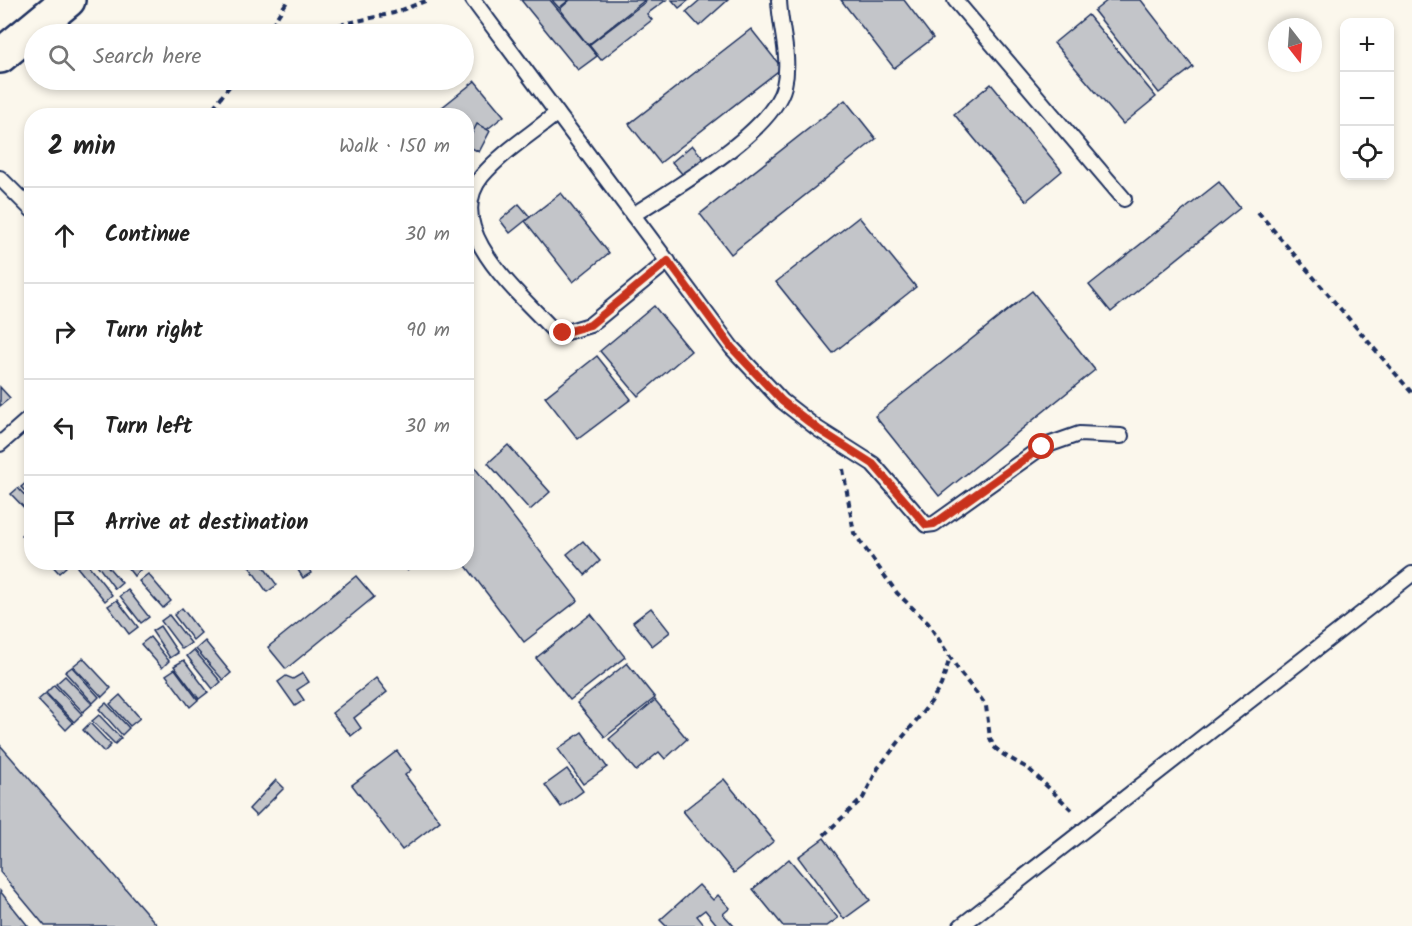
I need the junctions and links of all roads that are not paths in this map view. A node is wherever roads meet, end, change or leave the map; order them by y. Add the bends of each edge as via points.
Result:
1 (68, 0) edge
2 (472, 0) edge
3 (779, 0) edge
4 (955, 0) edge
5 (39, 24) edge
6 (24, 36) edge
7 (0, 56) edge
8 (557, 113) junction
9 (0, 178) edge
10 (474, 190) edge
11 (1124, 199) dead end
12 (24, 202) edge
13 (633, 214) junction
14 (474, 234) edge
15 (668, 261) junction
16 (24, 423) edge
17 (1121, 436) dead end
18 (0, 444) edge
19 (1412, 574) edge
20 (962, 926) edge

1 - 5 highway
2 - 8 lane
3 - 13 lane via 787,54 784,88 765,118 726,155
4 - 11 lane
6 - 7 highway
8 - 10 lane via 482,176
8 - 13 lane
9 - 12 lane
13 - 15 lane
14 - 15 lane via 478,244 552,329 563,333 590,325
15 - 17 lane via 732,348 782,401 873,464 918,518 930,525 1042,447 1078,434
16 - 18 lane
19 - 20 lane

